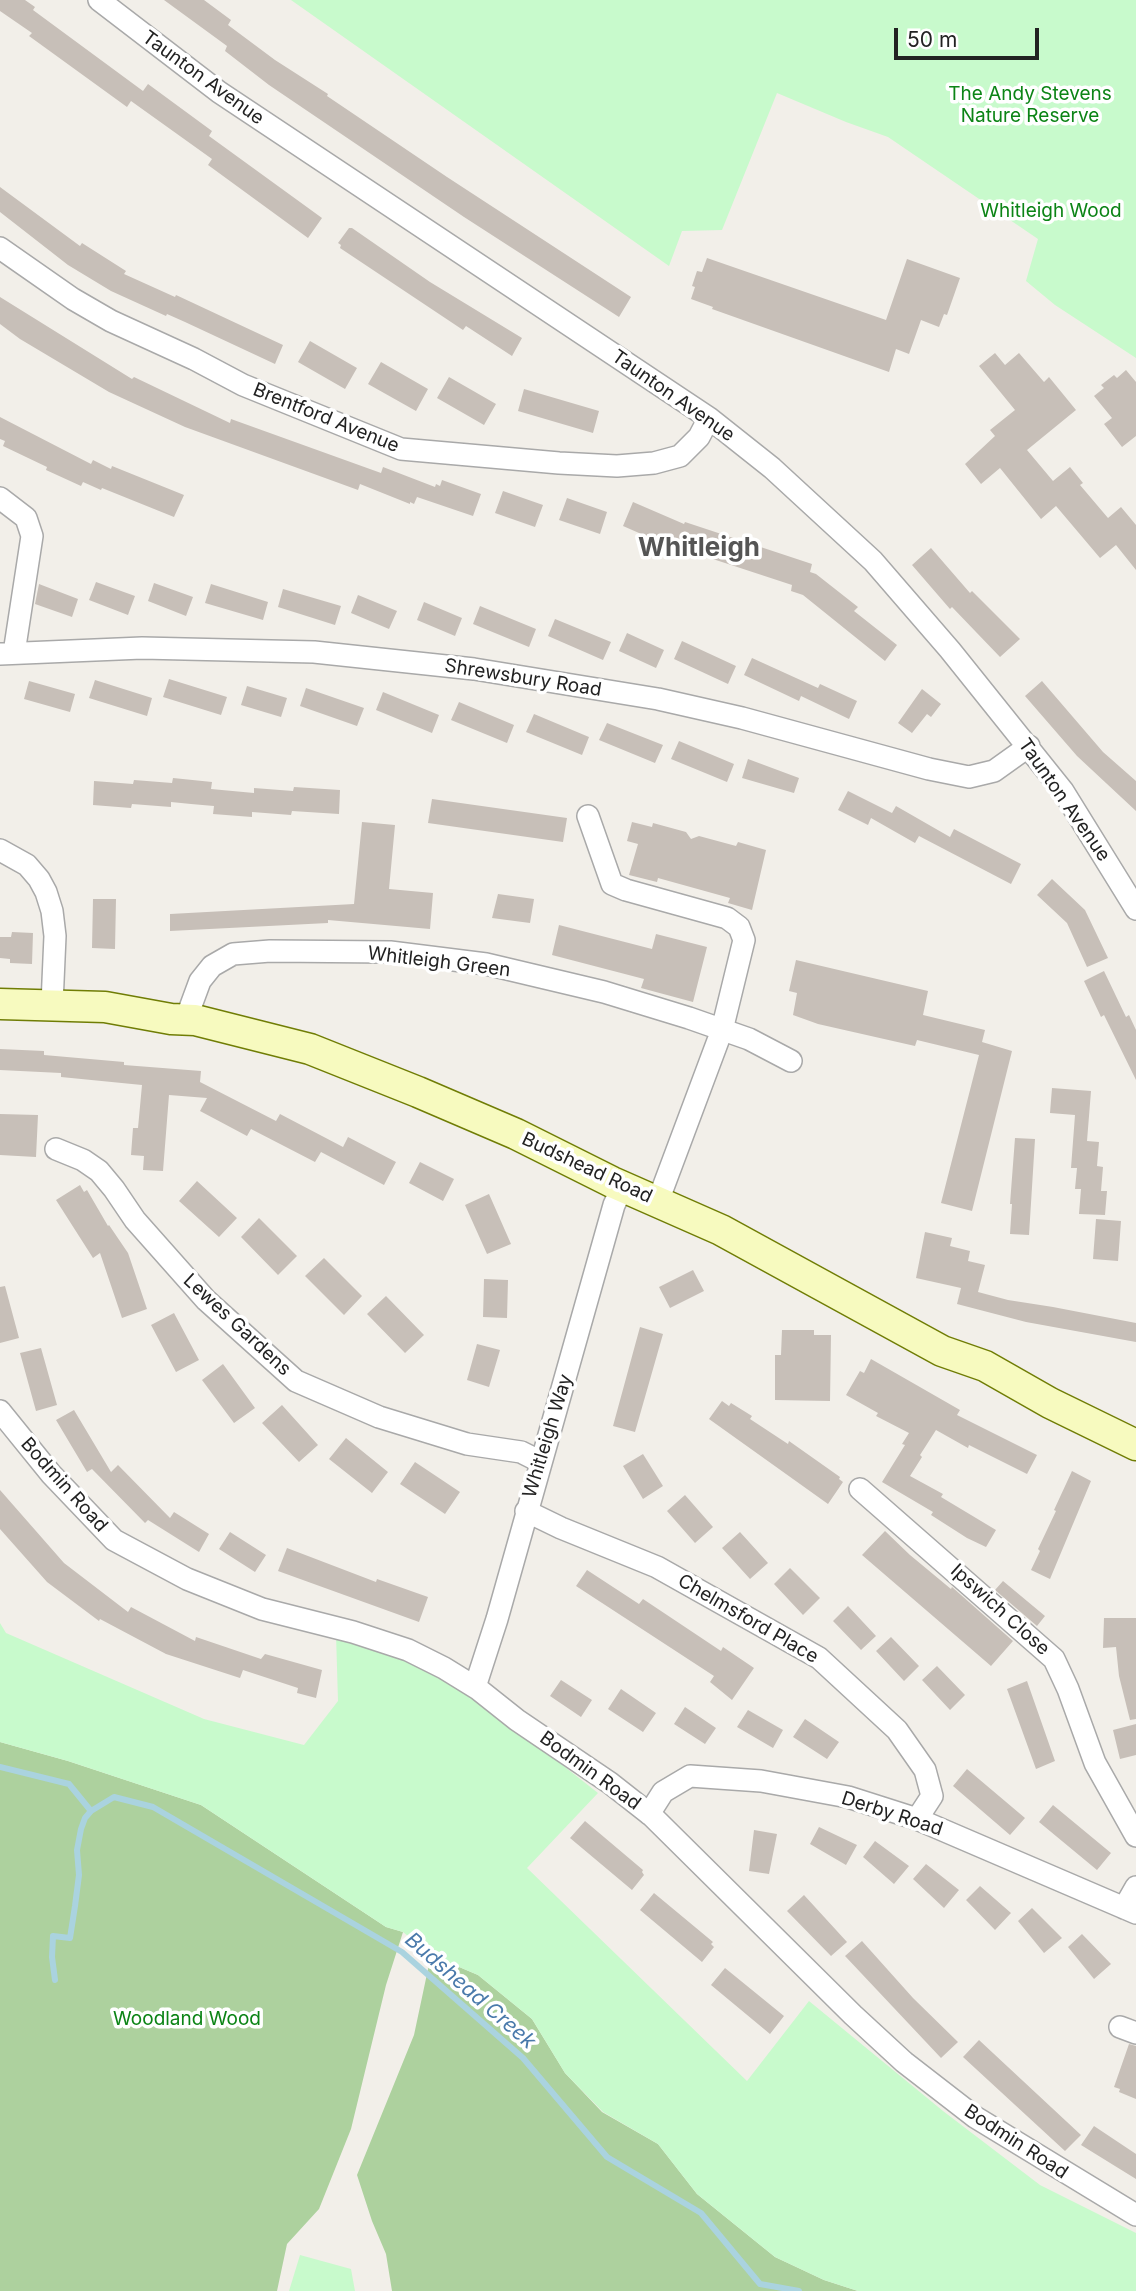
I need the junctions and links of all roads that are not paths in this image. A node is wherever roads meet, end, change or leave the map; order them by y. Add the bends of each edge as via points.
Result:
1 (99, 0) edge
2 (0, 248) edge
3 (709, 418) junction
4 (0, 498) edge
5 (7, 654) edge
6 (1029, 746) junction
7 (588, 816) dead end
8 (0, 850) edge
9 (1136, 909) edge
10 (0, 1004) edge
11 (52, 1004) junction
12 (186, 1019) junction
13 (722, 1030) junction
14 (791, 1061) dead end
15 (56, 1149) dead end
16 (623, 1186) junction
17 (658, 1201) junction
18 (0, 1410) edge
19 (1136, 1445) edge
20 (541, 1462) junction
21 (860, 1489) dead end
22 (526, 1510) junction
23 (475, 1687) junction
24 (649, 1814) junction
25 (917, 1819) junction
26 (1136, 1836) edge
27 (1136, 1886) edge
28 (1130, 1910) edge
29 (1136, 2215) edge

1 - 3 street, Taunton Avenue via 219,92
2 - 3 street, Brentford Avenue via 111,321 243,385 401,449 559,463 654,463 680,456 699,437
3 - 6 street, Taunton Avenue via 772,468 873,561
4 - 5 street via 26,518 32,536
5 - 6 street, Shrewsbury Road via 142,648 314,652 474,669 658,699 969,777 994,771
6 - 9 street, Taunton Avenue via 1063,791
7 - 13 street via 612,884 727,918 739,927 744,940
8 - 11 street via 27,865 47,892 55,936
10 - 11 street, Budshead Road
11 - 12 street, Budshead Road
12 - 13 street, Whitleigh Green via 200,981 212,966 233,954 390,952 486,964 604,992
12 - 16 street, Budshead Road via 310,1049 506,1130
13 - 14 street, Whitleigh Green
13 - 17 street
15 - 20 street, Lewes Gardens via 99,1171 135,1220 206,1300 296,1381 379,1418 467,1444 521,1452
16 - 17 street, Budshead Road
16 - 20 street, Whitleigh Way
17 - 19 street, Budshead Road via 721,1230 942,1351 985,1366
18 - 23 street, Bodmin Road via 51,1474 114,1540 187,1579 262,1609 408,1650
20 - 22 street, Whitleigh Way
21 - 26 street, Ipswich Close via 1055,1659 1095,1763
22 - 23 street, Whitleigh Way
22 - 25 street, Chelmsford Place via 657,1567 818,1658 897,1730 925,1770 932,1796
23 - 24 street, Bodmin Road
24 - 25 street, Derby Road via 663,1792 690,1776 848,1797
24 - 29 street, Bodmin Road via 904,2062 975,2117
25 - 28 street, Derby Road
27 - 28 street

